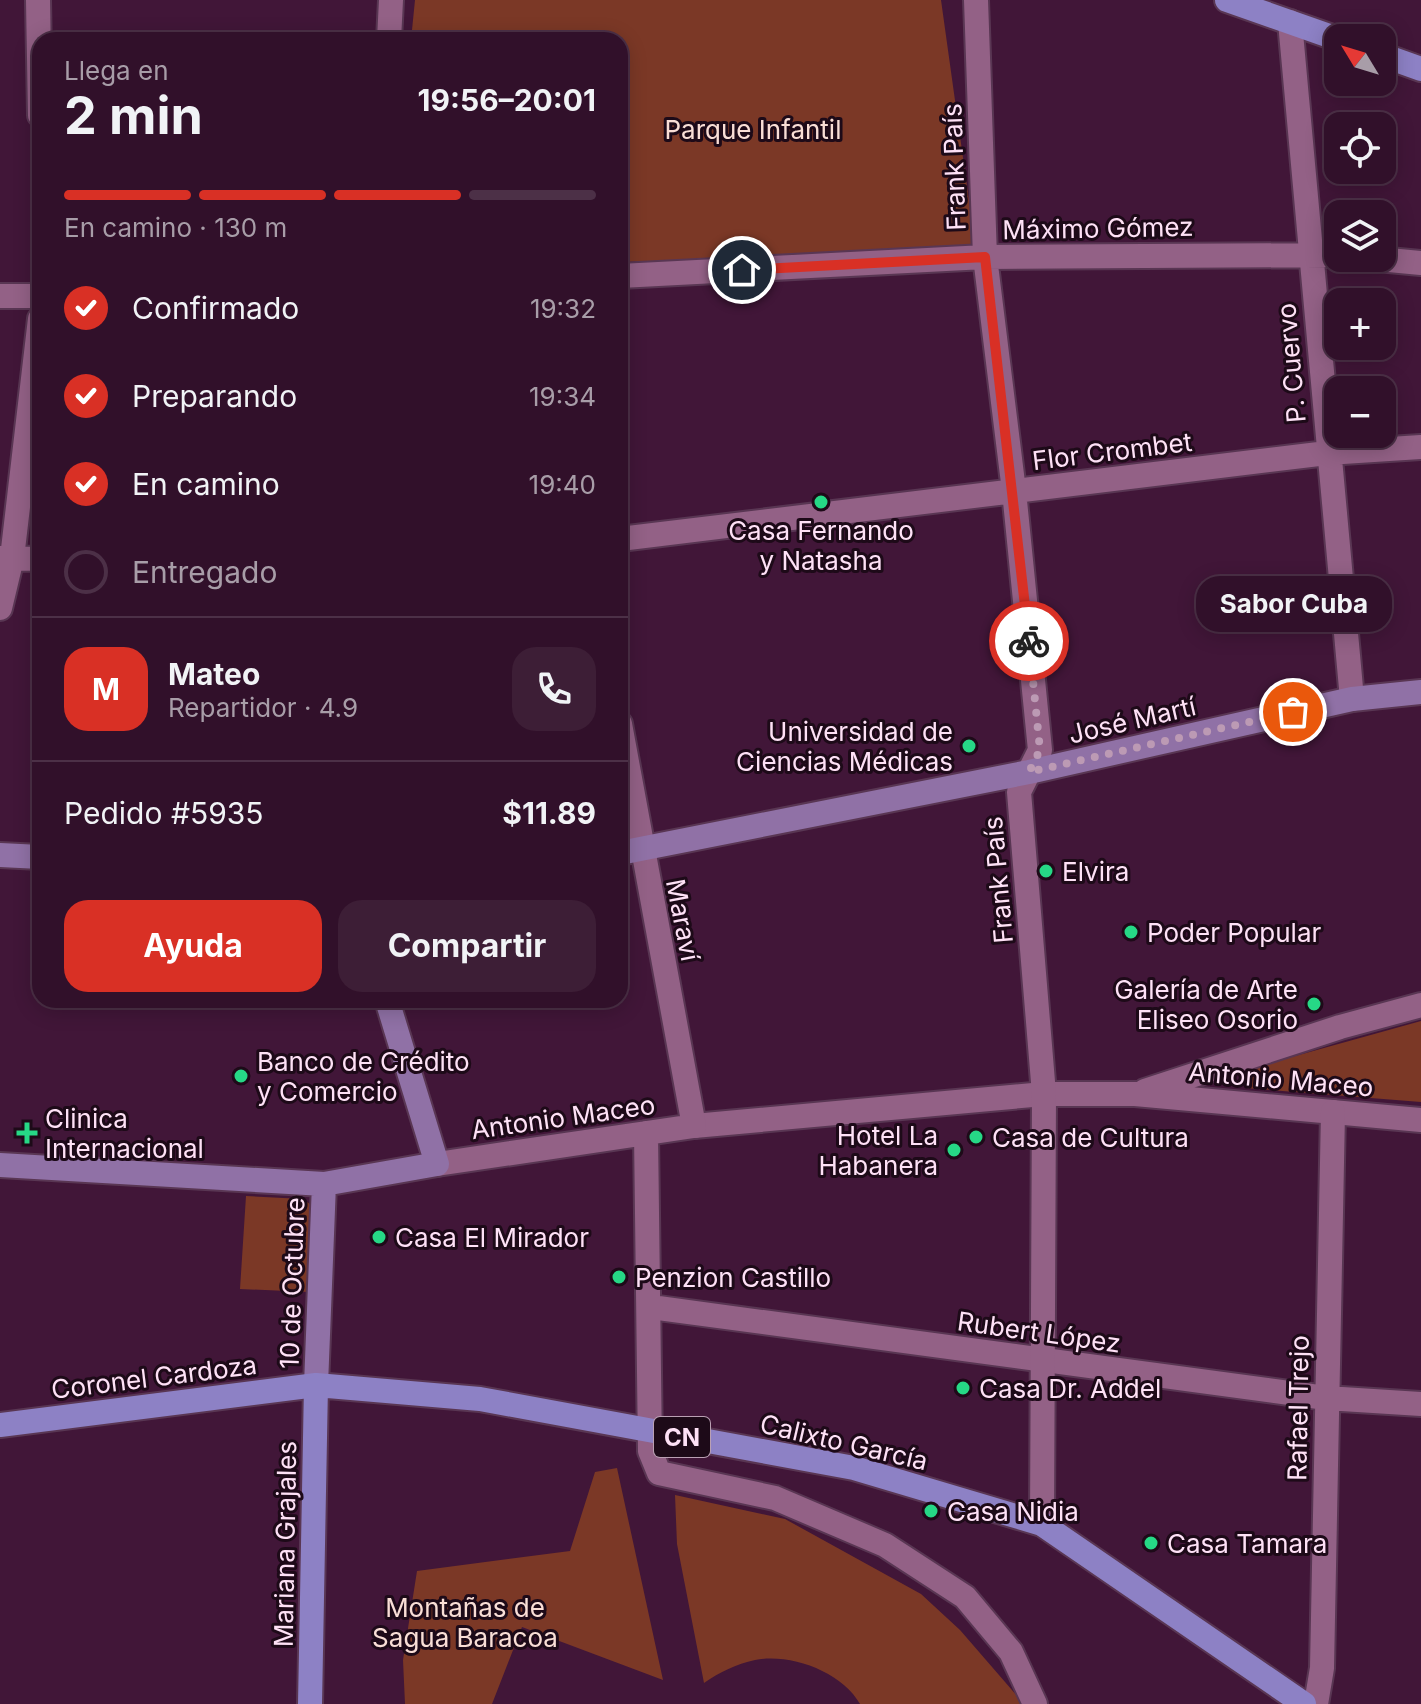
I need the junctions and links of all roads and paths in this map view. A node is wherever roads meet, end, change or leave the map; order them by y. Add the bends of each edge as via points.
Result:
1 (38, 0) edge
2 (391, 0) edge
3 (976, 0) edge
4 (1227, 0) edge
5 (1290, 22) junction
6 (39, 32) edge
7 (389, 32) edge
8 (1324, 34) edge
9 (1396, 60) edge
10 (1421, 69) edge
11 (1310, 253) junction
12 (1324, 254) edge
13 (985, 257) junction
14 (1396, 261) edge
15 (1421, 263) edge
16 (628, 276) edge
17 (0, 296) edge
18 (32, 296) edge
19 (32, 375) edge
20 (1421, 447) edge
21 (1327, 453) junction
22 (1014, 491) junction
23 (628, 538) edge
24 (6, 558) edge
25 (32, 559) edge
26 (0, 608) edge
27 (1421, 692) edge
28 (1352, 699) junction
29 (1029, 772) junction
30 (628, 826) edge
31 (630, 852) edge
32 (0, 855) edge
33 (32, 857) edge
34 (1421, 1005) edge
35 (389, 1008) edge
36 (1044, 1094) junction
37 (1135, 1094) junction
38 (1333, 1112) junction
39 (1421, 1120) edge
40 (694, 1126) junction
41 (646, 1133) junction
42 (437, 1164) junction
43 (0, 1165) edge
44 (324, 1184) junction
45 (651, 1307) junction
46 (1046, 1361) junction
47 (316, 1385) junction
48 (1326, 1398) junction
49 (1421, 1404) edge
50 (0, 1425) edge
51 (650, 1432) junction
52 (1042, 1524) junction
53 (310, 1704) edge
54 (1035, 1704) edge
55 (1304, 1704) edge
56 (1316, 1704) edge

1 - 6 street
2 - 7 street
3 - 13 street, Frank País
4 - 5 main road
5 - 8 main road
5 - 11 street, P. Cuervo
9 - 10 main road
11 - 12 street, Máximo Gómez
11 - 13 street, Máximo Gómez
11 - 21 street, P. Cuervo
13 - 16 street, Máximo Gómez
13 - 22 street, Frank País
14 - 15 street
17 - 18 street
19 - 24 street
20 - 21 street, Flor Crombet
21 - 22 street, Flor Crombet
21 - 28 street, P. Cuervo
22 - 23 street, Flor Crombet
22 - 29 street, Frank País via 1040,750
24 - 25 street
24 - 26 street
27 - 28 main road, José Martí
28 - 29 main road, José Martí
29 - 31 main road, José Martí
29 - 36 street, Frank País via 1019,792
30 - 31 street, Maraví
31 - 40 street, Maraví
32 - 33 main road
34 - 37 street, Antonio Maceo
35 - 42 main road
36 - 37 street, Antonio Maceo
36 - 40 street, Antonio Maceo
36 - 46 street, Frank País
37 - 38 street, Antonio Maceo
38 - 39 street, Antonio Maceo
38 - 48 street, Rafael Trejo
40 - 41 street, Antonio Maceo
41 - 42 street, Antonio Maceo
41 - 45 street
42 - 44 main road, Antonio Maceo
43 - 44 main road, Antonio Maceo
44 - 47 main road, 10 de Octubre
45 - 46 street, Rubert López
45 - 51 street
46 - 48 street, Rubert López
46 - 52 street, Frank País
47 - 50 main road, Coronel Cardoza / CN
47 - 51 main road, Calixto García / CN via 480,1399
47 - 53 main road, Mariana Grajales
48 - 49 street, Rubert López
48 - 56 street, Rafael Trejo via 1322,1668
51 - 52 main road, Calixto García / CN via 854,1468
51 - 54 street via 650,1451 659,1473 775,1498 885,1545 965,1597 1011,1652
52 - 55 main road, Calixto García / CN

